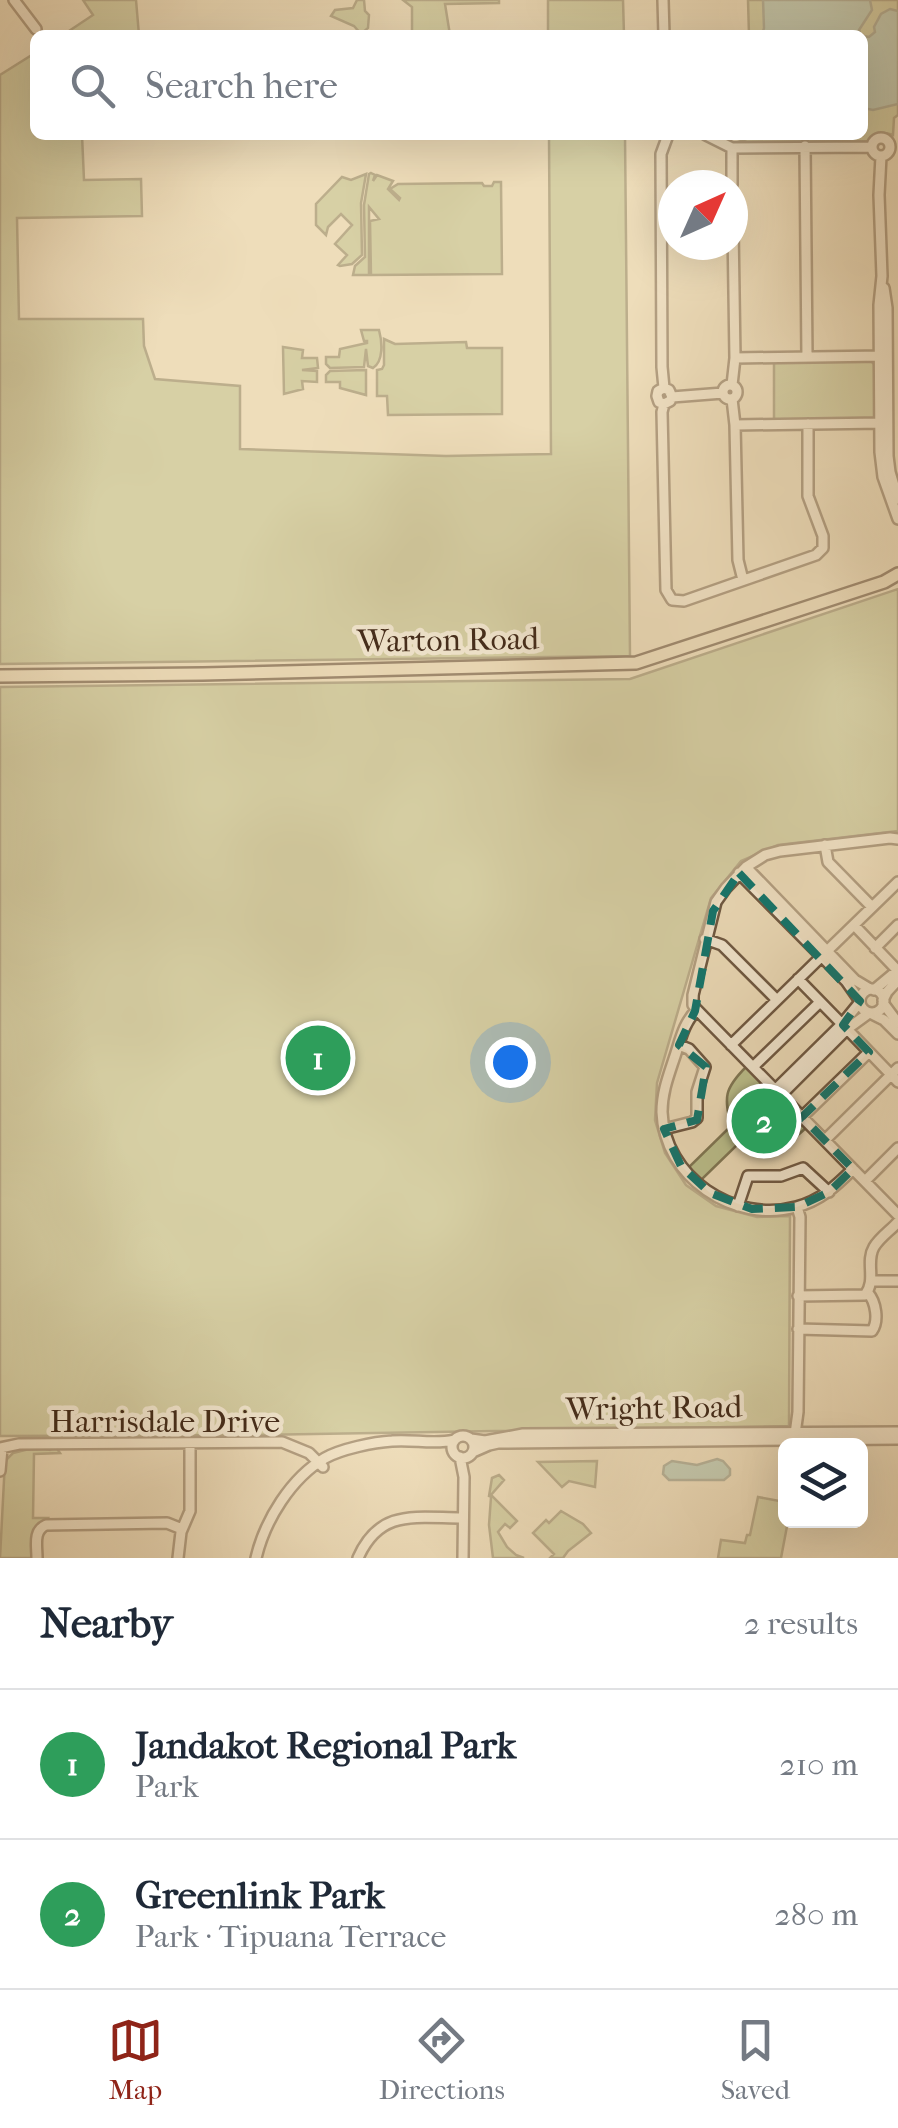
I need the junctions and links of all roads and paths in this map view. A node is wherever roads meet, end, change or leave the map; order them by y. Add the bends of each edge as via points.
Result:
1 (14, 0) edge
2 (663, 0) edge
3 (36, 29) dead end
4 (664, 30) edge
5 (666, 140) edge
6 (716, 140) edge
7 (805, 146) junction
8 (894, 146) edge
9 (872, 147) junction
10 (732, 148) junction
11 (881, 156) junction
12 (732, 170) edge
13 (734, 260) edge
14 (888, 308) edge
15 (884, 356) junction
16 (806, 357) junction
17 (736, 358) junction
18 (889, 390) edge
19 (728, 396) junction
20 (668, 400) junction
21 (884, 423) junction
22 (808, 424) junction
23 (735, 425) junction
24 (889, 482) junction
25 (898, 499) edge
26 (898, 519) edge
27 (898, 577) edge
28 (742, 580) junction
29 (0, 676) edge
30 (898, 839) edge
31 (824, 845) junction
32 (743, 870) junction
33 (898, 882) edge
34 (872, 907) junction
35 (898, 925) edge
36 (854, 926) junction
37 (705, 939) junction
38 (876, 948) junction
39 (825, 954) junction
40 (898, 970) edge
41 (798, 980) junction
42 (898, 980) edge
43 (872, 990) junction
44 (777, 1000) junction
45 (820, 1002) junction
46 (860, 1002) junction
47 (883, 1002) junction
48 (696, 1010) junction
49 (869, 1013) junction
50 (898, 1023) edge
51 (845, 1027) junction
52 (898, 1034) edge
53 (679, 1045) junction
54 (731, 1045) junction
55 (869, 1052) junction
56 (753, 1067) junction
57 (896, 1075) edge
58 (778, 1092) junction
59 (802, 1118) junction
60 (664, 1129) junction
61 (825, 1140) junction
62 (898, 1148) edge
63 (853, 1169) junction
64 (865, 1181) junction
65 (829, 1192) junction
66 (738, 1206) junction
67 (797, 1207) junction
68 (898, 1214) edge
69 (898, 1222) edge
70 (898, 1281) edge
71 (871, 1282) junction
72 (868, 1293) junction
73 (798, 1296) junction
74 (798, 1329) junction
75 (800, 1436) junction
76 (898, 1436) edge
77 (630, 1438) junction
78 (471, 1439) junction
79 (190, 1443) junction
80 (1, 1451) edge
81 (462, 1451) junction
82 (318, 1467) junction
83 (0, 1471) edge
84 (463, 1518) junction
85 (182, 1529) junction
86 (37, 1558) edge
87 (178, 1558) edge
88 (256, 1558) edge
89 (358, 1558) edge
90 (463, 1558) edge

1 - 3 street
2 - 4 street
5 - 20 street via 661,154
6 - 10 street
7 - 9 street
7 - 10 street
7 - 16 street
8 - 9 street via 879,138
8 - 11 street
9 - 11 street
10 - 12 street
11 - 14 street
13 - 17 street
14 - 15 street
15 - 16 street
15 - 18 street
16 - 17 street
17 - 19 street
18 - 21 street
19 - 20 street
19 - 23 street
20 - 28 street via 662,412 666,590 672,600 684,601
21 - 22 street
21 - 24 street via 880,452
22 - 23 street
22 - 28 street via 808,496 823,548
23 - 28 street
24 - 25 street
24 - 26 street
27 - 29 main road, Warton Road via 636,663
30 - 31 street
31 - 32 street via 772,853
31 - 34 street via 828,862
32 - 37 street via 716,902
32 - 39 street
33 - 34 street
34 - 36 street
35 - 38 street
36 - 38 street
36 - 39 street
37 - 44 street via 722,945
37 - 48 street
38 - 40 street
39 - 41 street
39 - 43 street
39 - 46 street
40 - 43 street
41 - 44 street
41 - 45 street
42 - 47 street
43 - 46 street
43 - 47 street
44 - 54 street
45 - 51 street
45 - 56 street
46 - 49 street
46 - 51 street
47 - 49 street
47 - 50 street
48 - 53 street
48 - 54 street
49 - 51 street
49 - 52 street
51 - 55 street
51 - 58 street
53 - 60 street via 664,1091
53 - 60 street via 705,1071 696,1118
54 - 56 street
55 - 57 street
55 - 59 street
56 - 58 street
57 - 61 street
58 - 59 street
59 - 61 street
60 - 66 street via 689,1177
61 - 63 street
62 - 64 street
63 - 64 street
63 - 65 street
64 - 68 street
65 - 66 street via 804,1168 752,1175
65 - 67 street
66 - 67 street
67 - 73 street
69 - 71 street via 872,1252
70 - 71 street
71 - 72 street
72 - 73 street
72 - 74 street via 875,1305 872,1331
73 - 74 street
74 - 75 street
75 - 76 street, Wright Road
75 - 77 street, Wright Road
77 - 78 street, Wright Road
77 - 81 street, Wright Road
78 - 81 street via 474,1446
78 - 81 street, Wright Road via 463,1436
79 - 80 street, Harrisdale Drive
79 - 82 street, Harrisdale Drive via 282,1442 309,1453
79 - 85 street via 190,1510
80 - 83 street
81 - 82 street, Wright Road via 396,1440 345,1452
81 - 84 street
82 - 88 street, Wright Road via 277,1508
84 - 89 street via 386,1523
84 - 90 street
85 - 86 street via 46,1524 37,1534
85 - 87 street

